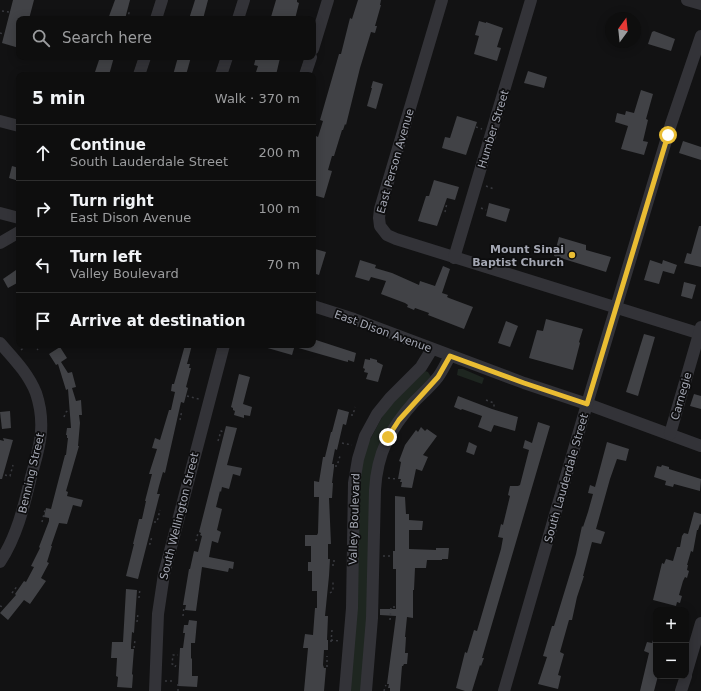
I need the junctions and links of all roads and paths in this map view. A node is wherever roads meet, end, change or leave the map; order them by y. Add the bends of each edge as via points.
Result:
1 (162, 0) edge
2 (244, 0) edge
3 (328, 0) edge
4 (442, 0) edge
5 (531, 0) edge
6 (687, 0) edge
7 (701, 4) edge
8 (130, 10) dead end
9 (2, 11) dead end
10 (8, 12) dead end
11 (128, 16) edge
12 (157, 16) edge
13 (239, 16) edge
14 (0, 33) edge
15 (3, 34) dead end
16 (701, 36) edge
17 (316, 39) edge
18 (143, 60) edge
19 (226, 60) edge
20 (310, 60) edge
21 (140, 72) edge
22 (222, 72) edge
23 (306, 72) edge
24 (0, 121) edge
25 (16, 125) edge
26 (476, 127) dead end
27 (483, 129) dead end
28 (484, 186) dead end
29 (494, 189) dead end
30 (447, 203) dead end
31 (477, 207) dead end
32 (486, 210) dead end
33 (445, 212) dead end
34 (0, 213) edge
35 (16, 217) edge
36 (16, 234) edge
37 (0, 243) edge
38 (454, 258) junction
39 (316, 307) edge
40 (616, 308) junction
41 (700, 332) edge
42 (0, 343) edge
43 (24, 348) edge
44 (223, 348) edge
45 (432, 349) junction
46 (20, 351) dead end
47 (450, 356) junction
48 (187, 396) dead end
49 (199, 399) dead end
50 (486, 400) dead end
51 (587, 404) junction
52 (355, 407) dead end
53 (494, 407) dead end
54 (69, 410) dead end
55 (182, 410) dead end
56 (351, 415) dead end
57 (64, 416) dead end
58 (180, 420) dead end
59 (223, 432) dead end
60 (670, 434) junction
61 (218, 441) dead end
62 (342, 442) dead end
63 (355, 446) dead end
64 (701, 446) edge
65 (340, 456) dead end
66 (13, 465) dead end
67 (335, 466) dead end
68 (5, 475) dead end
69 (388, 478) dead end
70 (396, 479) dead end
71 (45, 510) dead end
72 (160, 510) dead end
73 (42, 522) dead end
74 (154, 522) dead end
75 (198, 533) dead end
76 (152, 536) dead end
77 (196, 542) dead end
78 (149, 544) dead end
79 (379, 556) dead end
80 (391, 556) dead end
81 (334, 557) dead end
82 (0, 562) edge
83 (332, 565) dead end
84 (333, 582) dead end
85 (18, 585) dead end
86 (140, 588) dead end
87 (12, 593) dead end
88 (330, 593) dead end
89 (139, 598) dead end
90 (184, 606) dead end
91 (396, 607) dead end
92 (138, 613) dead end
93 (184, 616) dead end
94 (390, 620) dead end
95 (137, 622) dead end
96 (701, 623) edge
97 (332, 630) dead end
98 (134, 640) dead end
99 (343, 641) dead end
100 (134, 648) dead end
101 (178, 655) dead end
102 (327, 656) dead end
103 (689, 665) edge
104 (327, 667) dead end
105 (176, 668) dead end
106 (685, 679) edge
107 (175, 681) dead end
108 (165, 682) dead end
109 (178, 684) dead end
110 (386, 685) dead end
111 (155, 691) edge
112 (178, 691) edge
113 (345, 691) edge
114 (366, 691) edge
115 (384, 691) edge
116 (504, 691) edge
117 (681, 691) edge

1 - 12 street
2 - 13 street
3 - 17 street
4 - 38 street, East Person Avenue via 379,218 380,226 387,235
5 - 38 street, Humber Street
6 - 7 street
8 - 11 path
9 - 10 path
14 - 15 path
16 - 40 street, South Lauderdale Street via 671,124
18 - 21 street
19 - 22 street
20 - 23 street
24 - 25 street
26 - 27 path
28 - 29 path
30 - 33 path
31 - 32 path
34 - 35 street
36 - 37 street
38 - 40 street, East Person Avenue
39 - 45 street, East Dison Avenue
40 - 41 street, East Person Avenue
40 - 51 street, South Lauderdale Street
41 - 60 street, Carnegie
42 - 82 street, Benning Street via 31,382 42,424 40,443 19,522
43 - 46 path
44 - 111 street, South Wellington Street via 164,574 158,614
45 - 47 street, East Dison Avenue
45 - 113 street, Valley Boulevard via 421,367 390,398 373,420 356,465 353,494 352,608
47 - 51 street, East Dison Avenue
47 - 114 street, Valley Boulevard via 438,377 399,420 388,437 379,460 375,490 372,618
48 - 49 path
50 - 53 path via 494,404
51 - 60 street, East Dison Avenue
51 - 116 street, South Lauderdale Street
52 - 56 path
54 - 57 path
55 - 58 path
59 - 61 path via 221,431
60 - 64 street, East Dison Avenue
62 - 63 path
65 - 67 path
66 - 68 path via 10,476
69 - 70 path
71 - 73 path
72 - 74 path via 157,522
75 - 77 path
76 - 78 path
79 - 80 path
81 - 83 path
84 - 88 path via 333,591
85 - 87 path
86 - 89 path
90 - 93 path
91 - 94 path via 391,607
92 - 95 path
96 - 103 street
97 - 99 path via 331,641
98 - 100 path
101 - 105 path via 173,655 172,664 176,665
102 - 104 path
106 - 117 street
107 - 108 path
109 - 112 path
110 - 115 path

